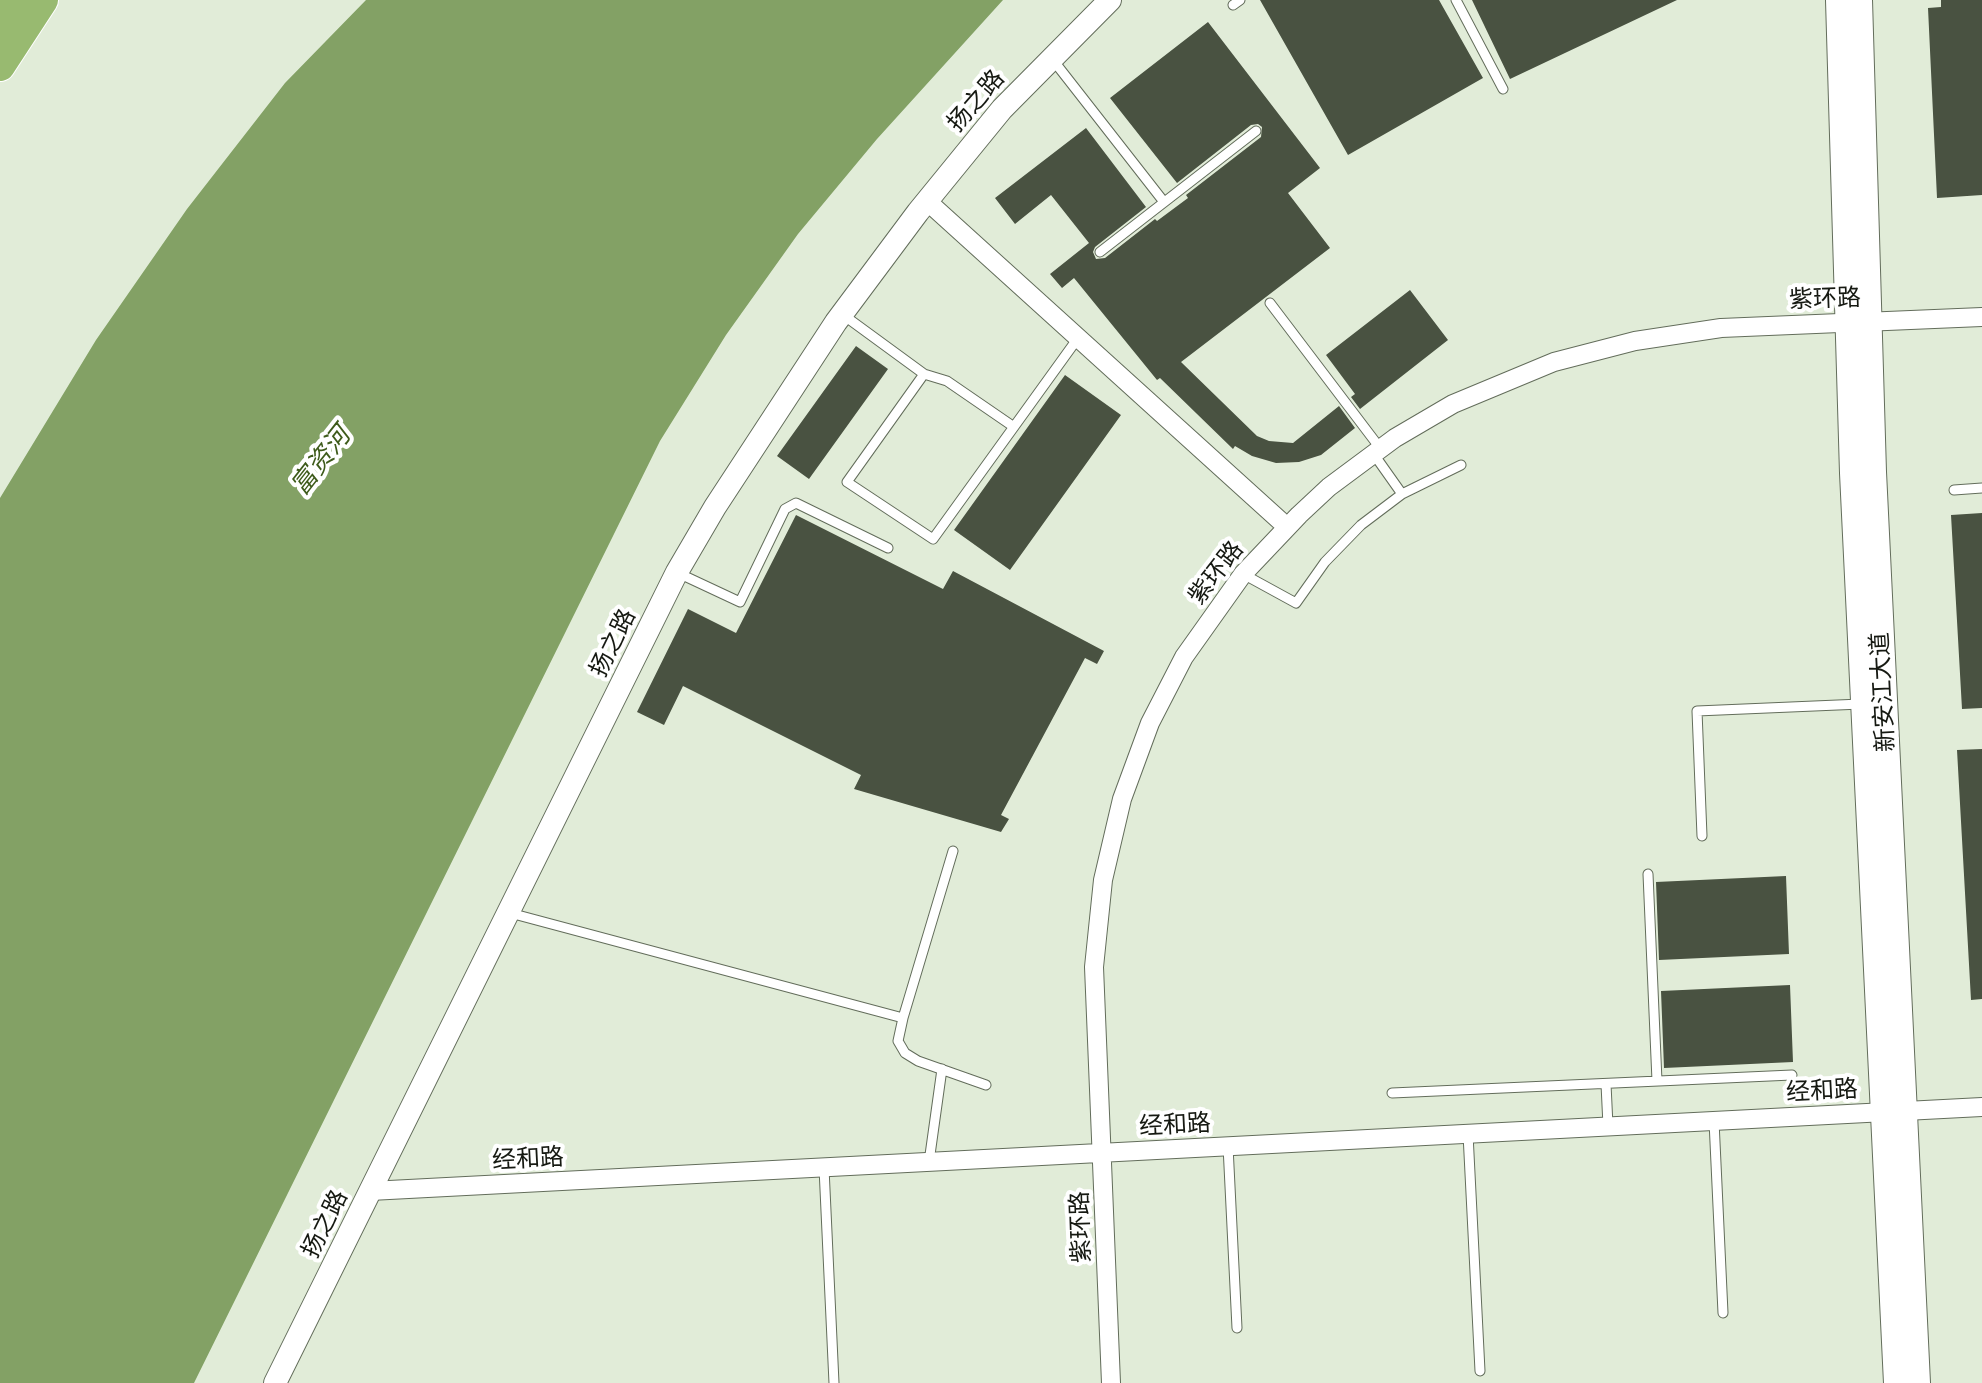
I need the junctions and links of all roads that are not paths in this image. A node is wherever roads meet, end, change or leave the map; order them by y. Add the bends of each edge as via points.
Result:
1 (18, 0) edge
2 (43, 0) edge
3 (1110, 0) edge
4 (1456, 0) edge
5 (1839, 0) edge
6 (1859, 0) edge
7 (0, 28) edge
8 (1051, 57) junction
9 (0, 66) edge
10 (1503, 89) dead end
11 (1256, 131) dead end
12 (927, 201) junction
13 (1164, 202) junction
14 (1100, 252) dead end
15 (1270, 303) dead end
16 (842, 314) junction
17 (1982, 317) edge
18 (1859, 322) junction
19 (1078, 338) junction
20 (924, 374) junction
21 (1014, 427) junction
22 (1377, 451) junction
23 (1461, 465) dead end
24 (1982, 488) edge
25 (1954, 490) dead end
26 (1402, 494) junction
27 (1287, 527) junction
28 (888, 548) dead end
29 (677, 572) junction
30 (1243, 574) junction
31 (1864, 703) junction
32 (1702, 836) dead end
33 (953, 851) dead end
34 (1648, 874) dead end
35 (509, 912) junction
36 (903, 1018) junction
37 (942, 1069) junction
38 (1792, 1075) dead end
39 (1657, 1081) junction
40 (1606, 1084) junction
41 (986, 1085) dead end
42 (1392, 1093) dead end
43 (1982, 1107) edge
44 (1894, 1111) junction
45 (1714, 1121) junction
46 (1608, 1126) junction
47 (1468, 1134) junction
48 (1228, 1146) junction
49 (1102, 1153) junction
50 (929, 1162) junction
51 (824, 1168) junction
52 (370, 1191) junction
53 (1723, 1313) dead end
54 (1237, 1328) dead end
55 (1480, 1371) dead end
56 (275, 1383) edge
57 (834, 1383) edge
58 (1111, 1383) edge
59 (1897, 1383) edge
60 (1917, 1383) edge

1 - 7 highway
2 - 9 highway
3 - 8 street, 扬之路
4 - 10 lane
5 - 18 main road, 新安江大道
6 - 18 main road, 新安江大道
8 - 12 street, 扬之路
8 - 13 lane
11 - 13 lane
12 - 16 street, 扬之路
12 - 19 street
13 - 14 lane
15 - 22 lane
16 - 20 lane
16 - 29 street, 扬之路 via 755,442
17 - 18 street, 紫环路
18 - 22 street, 紫环路 via 1721,328 1594,351 1484,390
18 - 31 main road, 新安江大道 via 1853,473
18 - 44 main road, 新安江大道 via 1874,488
19 - 21 lane
19 - 27 street
20 - 21 lane via 947,381
20 - 21 lane via 847,482 933,539
22 - 26 lane
22 - 27 street, 紫环路
23 - 26 lane
24 - 25 lane
26 - 30 lane via 1342,543 1296,603
27 - 30 street, 紫环路
28 - 29 lane via 796,503 785,509 740,602
29 - 35 street, 扬之路
30 - 49 street, 紫环路 via 1167,686 1135,760 1112,838 1094,967
31 - 32 lane via 1697,711
31 - 44 main road, 新安江大道
33 - 36 lane
34 - 39 lane
35 - 36 lane
35 - 52 street, 扬之路
36 - 37 lane via 901,1047 911,1058
37 - 41 lane
37 - 50 lane
38 - 39 lane
39 - 40 lane
40 - 42 lane
40 - 46 lane
43 - 44 street, 经和路
44 - 45 street, 经和路
44 - 59 main road, 新安江大道
44 - 60 main road, 新安江大道
45 - 46 street, 经和路
45 - 53 lane
46 - 47 street, 经和路
47 - 48 street, 经和路
47 - 55 lane
48 - 49 street, 经和路
48 - 54 lane
49 - 50 street, 经和路
49 - 58 street, 紫环路
50 - 51 street, 经和路
51 - 52 street, 经和路
51 - 57 lane
52 - 56 street, 扬之路

